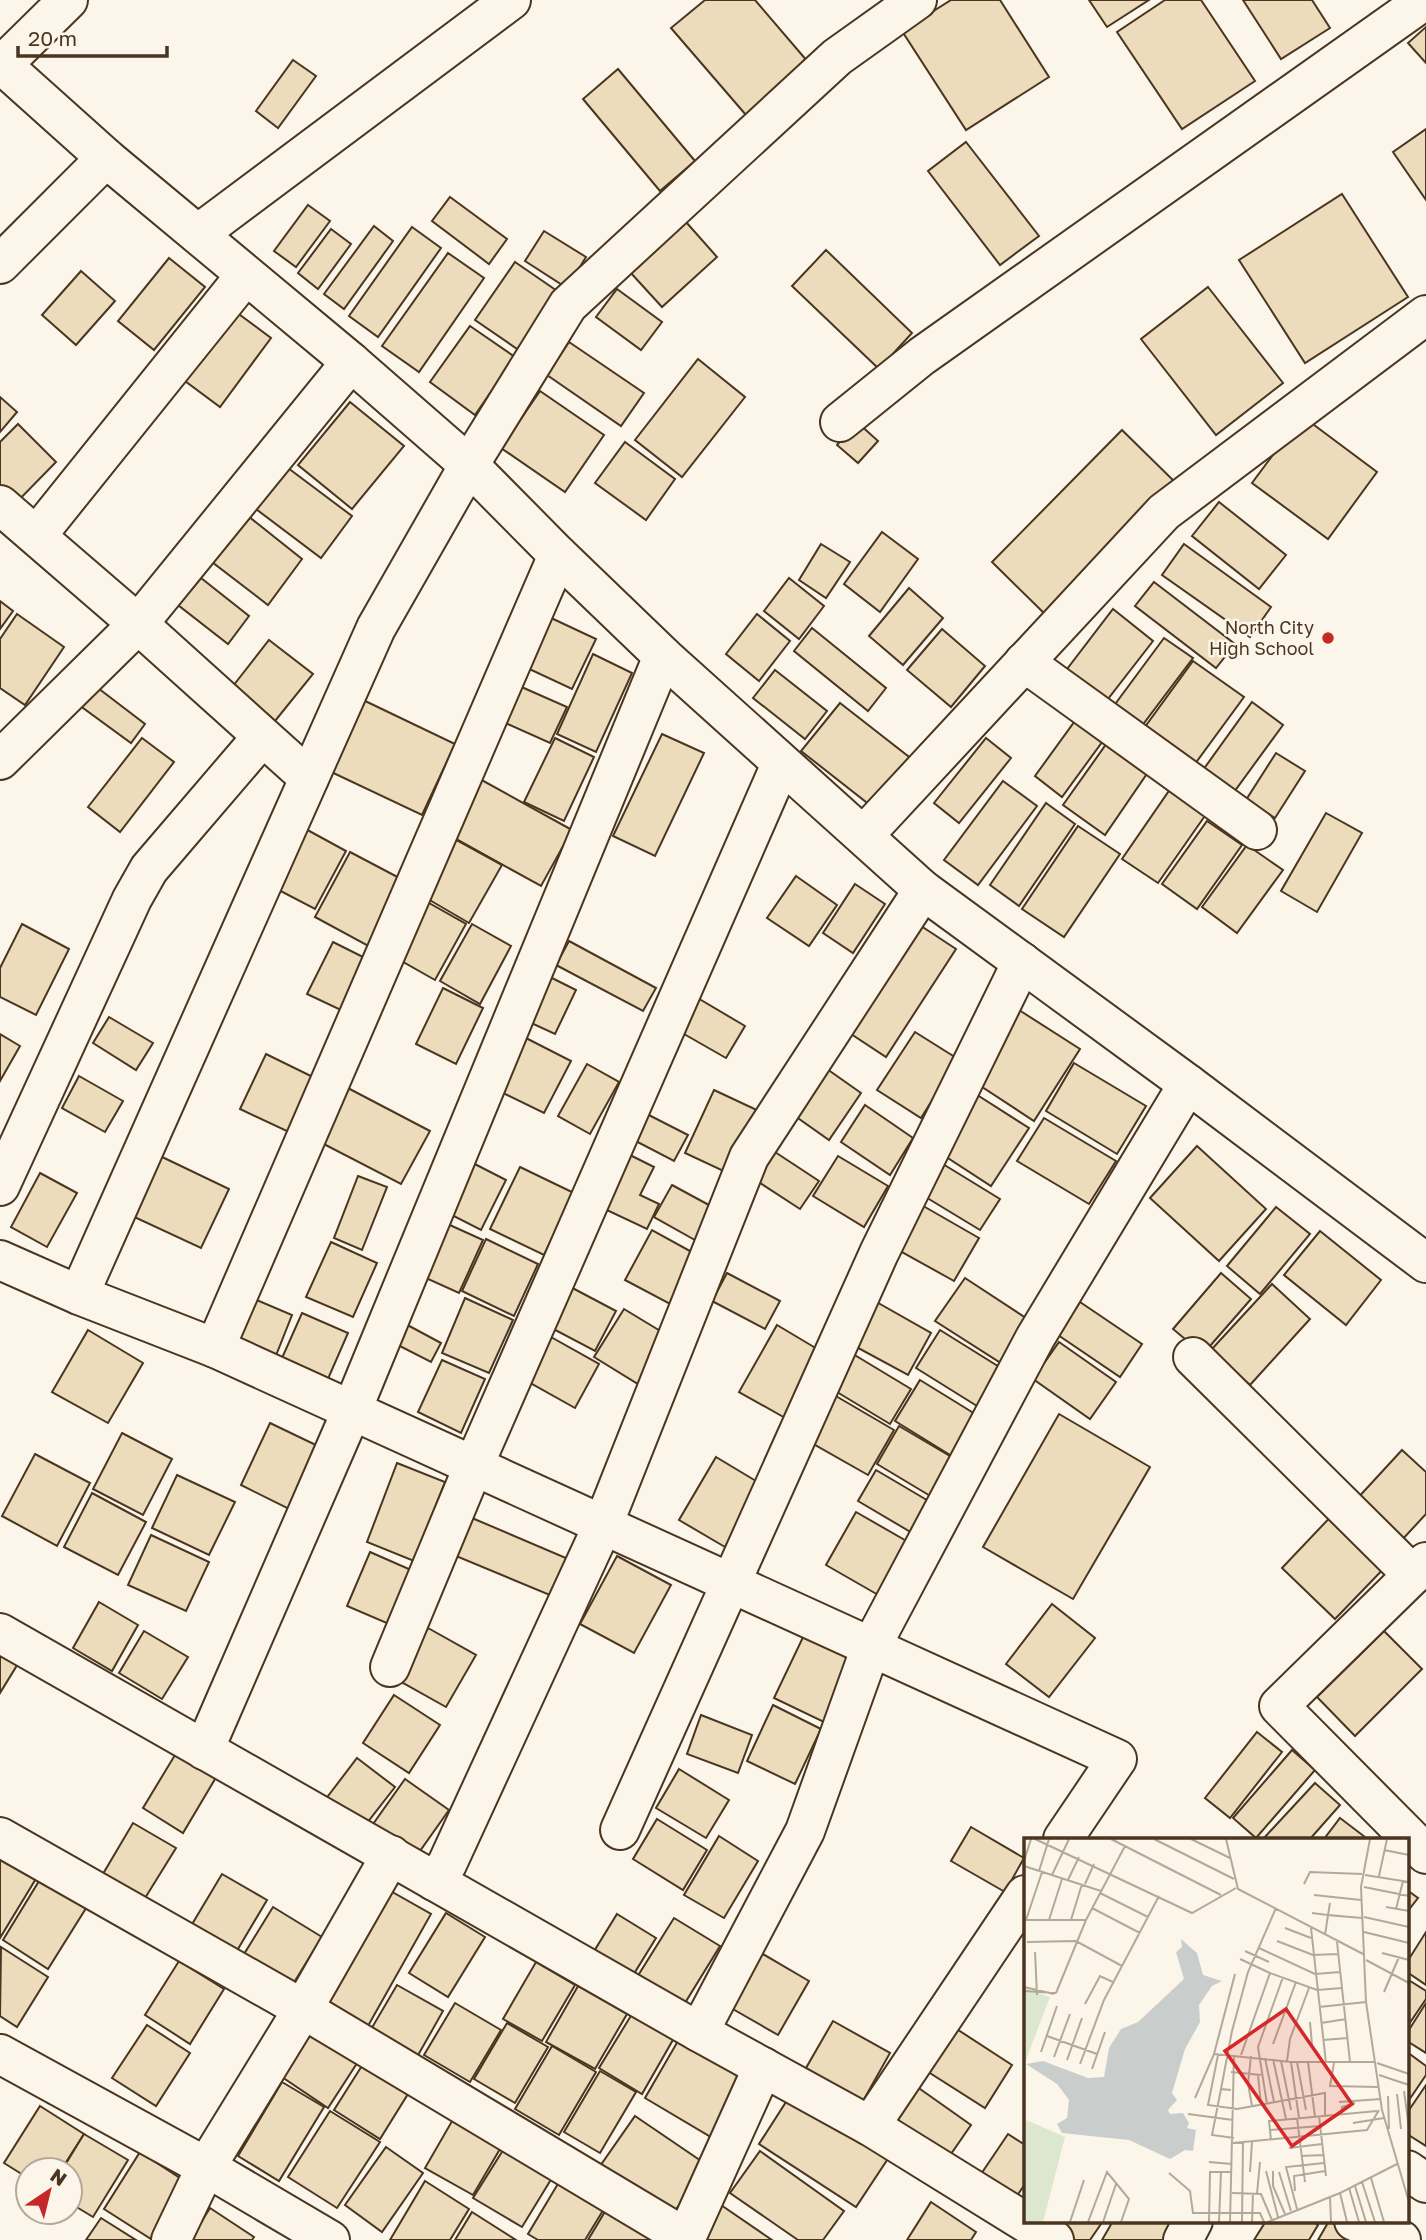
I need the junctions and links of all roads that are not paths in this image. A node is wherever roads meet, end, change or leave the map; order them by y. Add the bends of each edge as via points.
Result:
1 (68, 0) edge
2 (511, 0) edge
3 (917, 0) edge
4 (1425, 0) edge
5 (1, 65) edge
6 (106, 158) junction
7 (198, 234) junction
8 (0, 264) edge
9 (245, 276) junction
10 (1426, 315) edge
11 (351, 362) junction
12 (840, 422) dead end
13 (469, 465) junction
14 (0, 505) edge
15 (37, 535) junction
16 (558, 555) junction
17 (138, 624) junction
18 (663, 656) junction
19 (1024, 662) junction
20 (262, 737) junction
21 (8, 739) edge
22 (781, 764) junction
23 (309, 778) junction
24 (1257, 830) dead end
25 (864, 835) junction
26 (923, 890) junction
27 (1023, 962) junction
28 (1188, 1084) junction
29 (0, 1186) edge
30 (0, 1260) edge
31 (1426, 1263) edge
32 (79, 1295) junction
33 (215, 1348) junction
34 (1194, 1357) dead end
35 (352, 1410) junction
36 (474, 1465) junction
37 (603, 1525) junction
38 (1420, 1568) edge
39 (731, 1583) junction
40 (0, 1633) edge
41 (871, 1647) junction
42 (390, 1667) dead end
43 (204, 1750) junction
44 (620, 1830) dead end
45 (0, 1837) edge
46 (1064, 1838) edge
47 (1426, 1854) edge
48 (391, 1855) junction
49 (434, 1881) junction
50 (1024, 1896) edge
51 (303, 2009) junction
52 (699, 2032) junction
53 (0, 2054) edge
54 (763, 2067) junction
55 (870, 2126) junction
56 (206, 2167) junction
57 (1408, 2171) edge
58 (1426, 2183) edge
59 (1024, 2221) edge
60 (1025, 2222) edge
61 (1192, 2222) edge
62 (1356, 2222) edge
63 (685, 2239) edge
64 (171, 2240) edge
65 (330, 2240) edge
66 (1054, 2240) edge
67 (1183, 2240) edge
68 (1401, 2240) edge

1 - 5 street
2 - 7 street
3 - 13 street via 836,57 568,305
4 - 12 street via 922,356
5 - 6 street
6 - 7 street
6 - 8 street
7 - 9 street
9 - 11 street
9 - 15 street
10 - 19 street via 1164,512
11 - 13 street
11 - 17 street
13 - 16 street
13 - 23 street via 376,628
14 - 15 street
15 - 17 street
16 - 18 street
16 - 33 street
17 - 20 street
17 - 21 street
18 - 22 street
18 - 35 street
19 - 24 street
19 - 25 street
20 - 23 street
20 - 29 street via 149,869
22 - 25 street
22 - 36 street
23 - 32 street
25 - 26 street
26 - 27 street
26 - 37 street via 749,1157
27 - 28 street
27 - 39 street via 879,1253
28 - 31 street
28 - 41 street via 1035,1338
30 - 32 street
32 - 33 street
33 - 35 street
34 - 38 street
35 - 36 street
35 - 43 street
36 - 37 street
36 - 42 street
37 - 39 street
37 - 49 street via 447,1864
38 - 47 street via 1279,1706
39 - 41 street
39 - 44 street
40 - 43 street
41 - 46 street via 1117,1759
41 - 52 street via 805,1831
43 - 48 street
45 - 51 street
48 - 49 street
48 - 51 street
49 - 52 street
50 - 55 street
51 - 56 street
51 - 63 street
52 - 54 street
53 - 56 street
54 - 55 street
54 - 63 street
55 - 59 street
56 - 64 street
56 - 65 street
57 - 58 street
60 - 66 street
61 - 67 street
62 - 68 street

